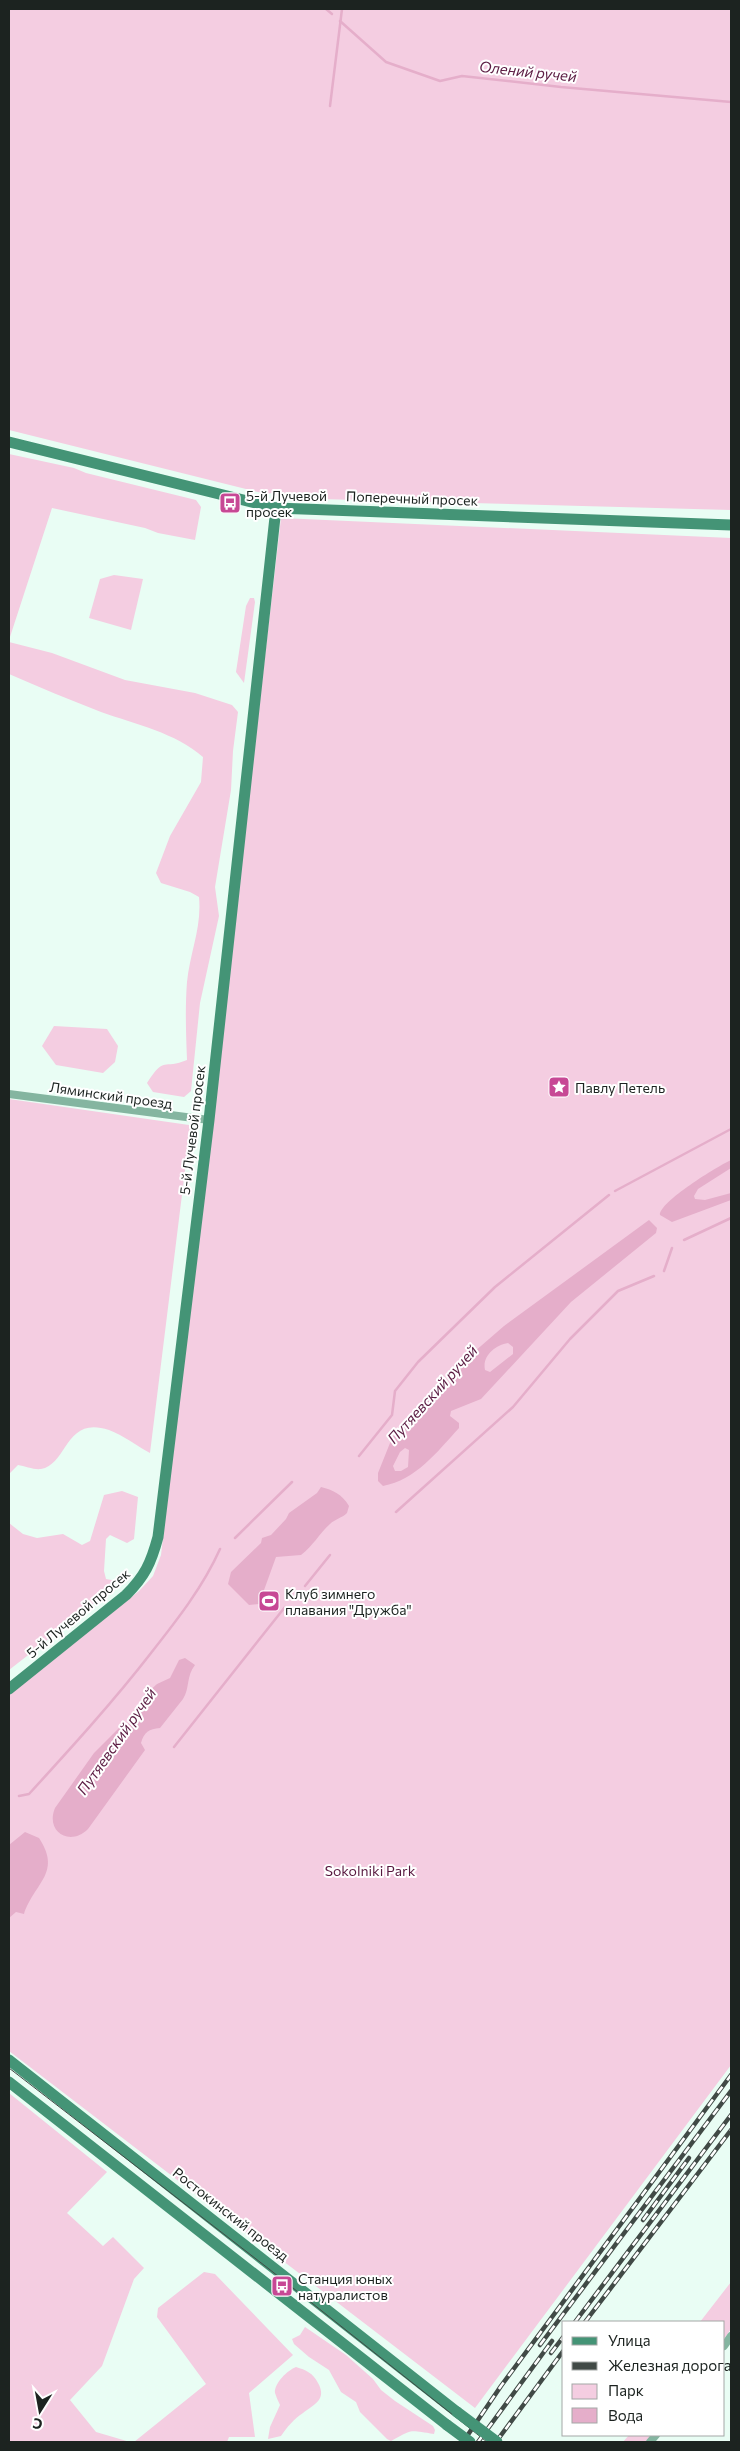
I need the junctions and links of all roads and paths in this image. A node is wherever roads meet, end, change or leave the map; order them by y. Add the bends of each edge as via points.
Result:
1 (9, 442) edge
2 (276, 508) junction
3 (731, 525) edge
4 (9, 1094) edge
5 (209, 1120) junction
6 (9, 1689) edge
7 (9, 2060) edge
8 (9, 2082) edge
9 (207, 2214) junction
10 (196, 2228) junction
11 (313, 2297) junction
12 (303, 2311) junction
13 (470, 2442) edge
14 (497, 2442) edge

1 - 2 street, Поперечный просек
2 - 3 street, Поперечный просек
2 - 5 street, 5-й Лучевой просек
4 - 5 street, Ляминский проезд
5 - 6 street, 5-й Лучевой просек via 158,1537 152,1558 143,1579 126,1595
7 - 9 street, Ростокинский проезд
8 - 10 street
9 - 10 street
9 - 11 street, Ростокинский проезд
10 - 12 street
11 - 12 street
11 - 14 street, Ростокинский проезд, bridge
12 - 13 street, bridge

